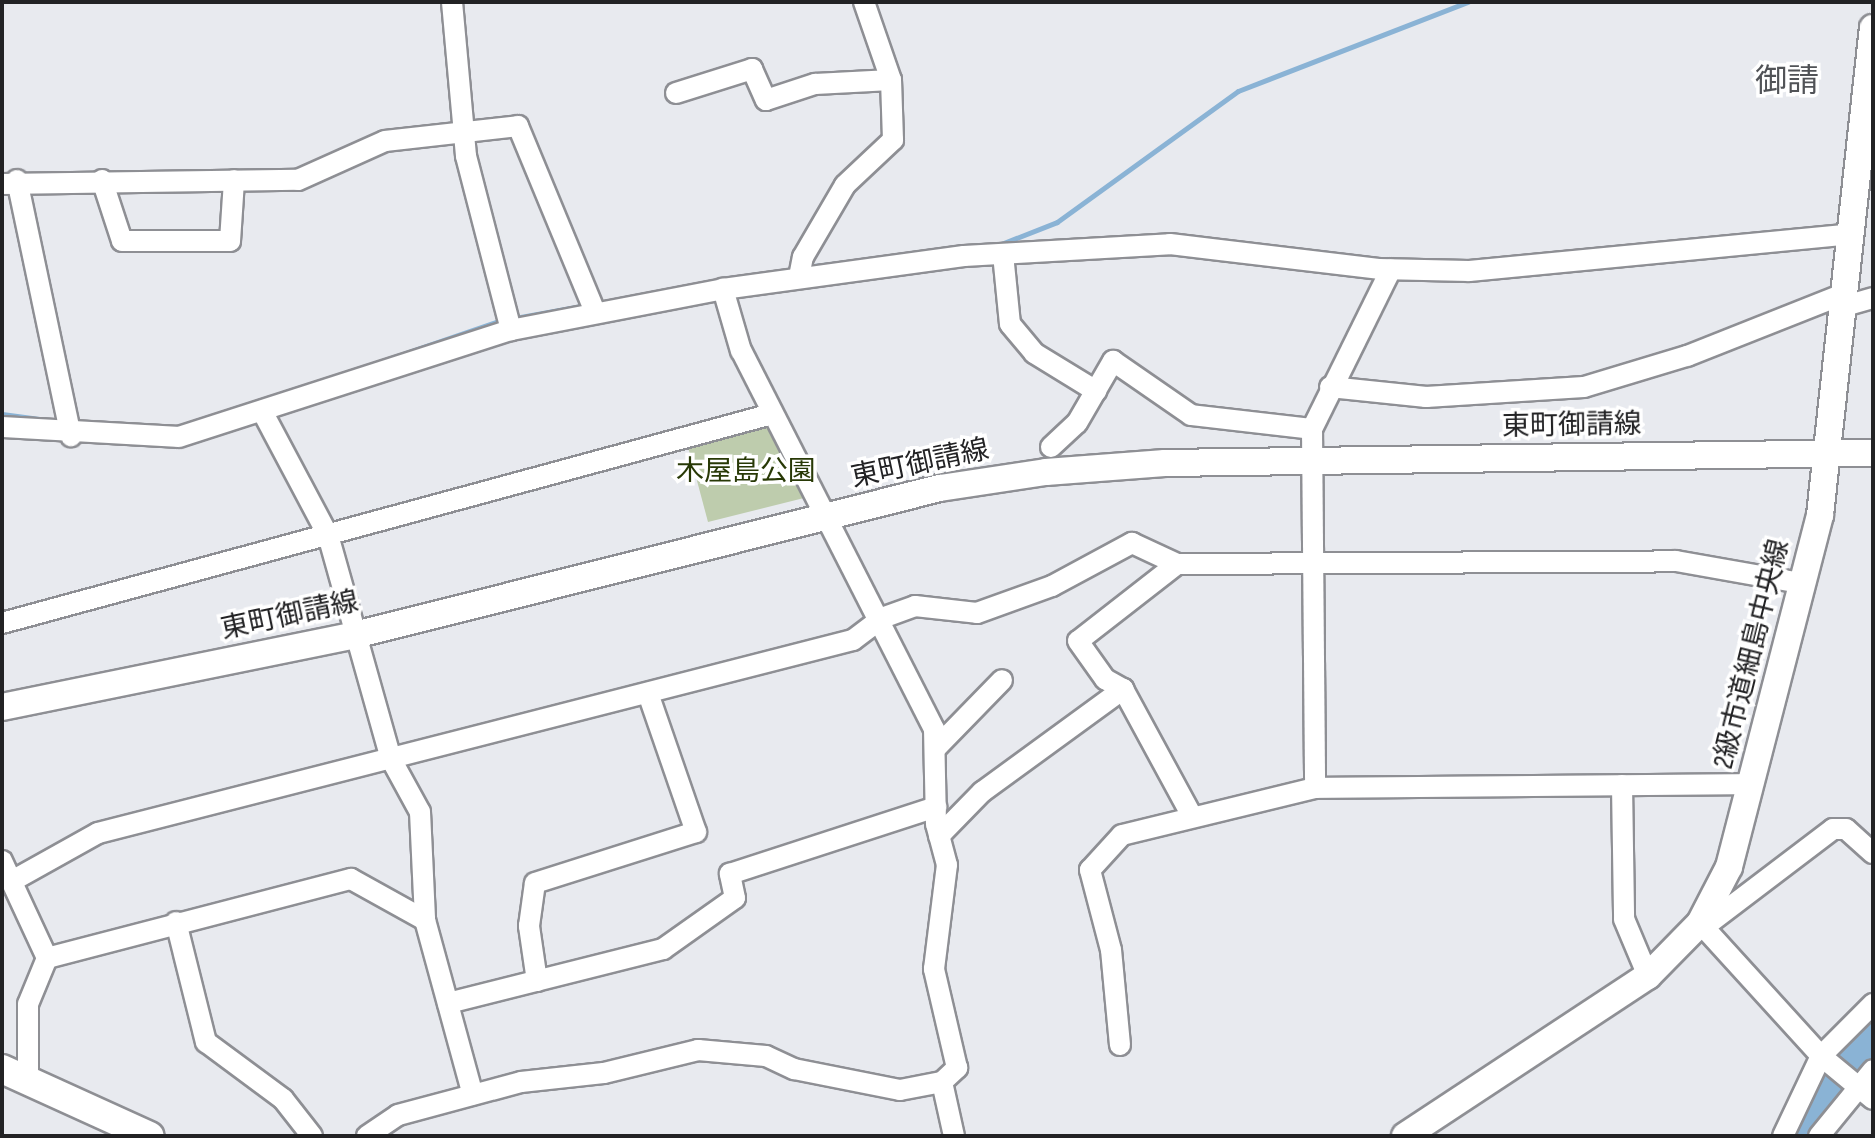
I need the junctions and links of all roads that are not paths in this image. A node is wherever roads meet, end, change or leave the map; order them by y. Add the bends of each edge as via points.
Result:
1 (452, 2) edge
2 (864, 2) edge
3 (1873, 28) edge
4 (891, 80) junction
5 (676, 93) dead end
6 (462, 129) junction
7 (102, 180) junction
8 (234, 180) junction
9 (9, 182) edge
10 (1864, 191) edge
11 (1852, 234) junction
12 (1003, 254) junction
13 (1391, 269) junction
14 (799, 277) junction
15 (723, 289) junction
16 (1873, 298) edge
17 (1846, 300) junction
18 (595, 312) junction
19 (511, 330) junction
20 (1330, 387) junction
21 (1096, 391) junction
22 (262, 411) junction
23 (772, 414) junction
24 (2, 427) edge
25 (1312, 429) junction
26 (71, 436) junction
27 (1051, 447) dead end
28 (1873, 453) edge
29 (1827, 454) junction
30 (1310, 461) junction
31 (830, 516) junction
32 (328, 535) junction
33 (1312, 563) junction
34 (1177, 564) junction
35 (1801, 583) junction
36 (882, 618) junction
37 (2, 623) edge
38 (355, 635) junction
39 (1002, 680) dead end
40 (1123, 689) junction
41 (648, 693) junction
42 (2, 707) edge
43 (935, 749) junction
44 (391, 759) junction
45 (1752, 784) junction
46 (1622, 785) junction
47 (1315, 788) junction
48 (936, 807) junction
49 (1192, 816) junction
50 (939, 836) junction
51 (1873, 853) edge
52 (2, 861) edge
53 (12, 881) junction
54 (425, 920) junction
55 (176, 922) junction
56 (1702, 925) junction
57 (47, 958) junction
58 (1648, 976) junction
59 (537, 981) junction
60 (448, 1003) junction
61 (1873, 1004) edge
62 (1120, 1045) dead end
63 (1821, 1056) junction
64 (1873, 1070) edge
65 (15, 1075) edge
66 (942, 1082) junction
67 (1867, 1094) edge
68 (473, 1095) junction
69 (150, 1136) edge
70 (312, 1136) edge
71 (367, 1136) edge
72 (954, 1136) edge
73 (1405, 1136) edge
74 (1783, 1136) edge
75 (1819, 1136) edge

1 - 6 street
2 - 4 street
3 - 10 street, 2級市道細島中央線
4 - 5 street via 815,84 766,100 752,69
4 - 14 street via 893,140 845,185 803,257
6 - 8 street via 385,141 298,180
6 - 18 street via 518,126
6 - 19 street
7 - 8 street
7 - 8 street via 122,241 230,241
7 - 9 street
9 - 26 street
10 - 11 street, 2級市道細島中央線
11 - 13 street via 1534,270
11 - 17 street, 2級市道細島中央線
12 - 13 street via 1170,244
12 - 14 street
12 - 21 street via 1010,324 1034,353
13 - 20 street
14 - 15 street
15 - 18 street
15 - 23 street
16 - 17 street
17 - 20 street via 1584,387 1426,397
17 - 29 street, 2級市道細島中央線
18 - 19 street
19 - 22 street
20 - 25 street
21 - 25 street via 1113,361 1191,415
21 - 27 street
22 - 26 street via 179,437
22 - 32 street
23 - 31 street
23 - 32 street
24 - 26 street
25 - 30 street
28 - 29 street, 東町御請線
29 - 30 street, 東町御請線
29 - 35 street, 2級市道細島中央線
30 - 31 street, 東町御請線 via 1046,472
30 - 33 street
31 - 36 street
31 - 38 street, 東町御請線
32 - 37 street
32 - 38 street
33 - 34 street
33 - 35 street via 1676,561
33 - 47 street
34 - 36 street via 1132,543 1052,586 977,613 915,606
34 - 40 street via 1078,641 1105,679
35 - 45 street, 2級市道細島中央線
36 - 41 street via 853,640
36 - 43 street via 924,700
38 - 42 street, 東町御請線
38 - 44 street
39 - 43 street
40 - 49 street
40 - 50 street via 1003,775
41 - 44 street
41 - 59 street via 696,832 535,883 529,926
43 - 48 street
44 - 53 street via 98,833
44 - 54 street via 420,812
45 - 46 street
45 - 56 street, 2級市道細島中央線 via 1729,867
46 - 47 street
46 - 58 street via 1624,919
47 - 49 street
48 - 50 street
48 - 59 street via 730,874 735,898 663,949
49 - 62 street via 1122,835 1090,870 1111,950
50 - 66 street via 945,896 934,969 957,1068
51 - 56 street via 1846,829 1833,829
52 - 53 street
53 - 57 street
54 - 55 street via 351,879
54 - 60 street
55 - 57 street
55 - 70 street via 206,1042 283,1099
56 - 58 street, 2級市道細島中央線
56 - 63 street
57 - 65 street via 28,1004
58 - 73 street, 2級市道細島中央線
59 - 60 street
60 - 68 street
61 - 63 street
63 - 67 street
63 - 74 street
64 - 67 street
65 - 69 main road
66 - 68 street via 877,1087 722,1049 514,1079
66 - 72 street
67 - 75 street
68 - 71 street via 398,1115

